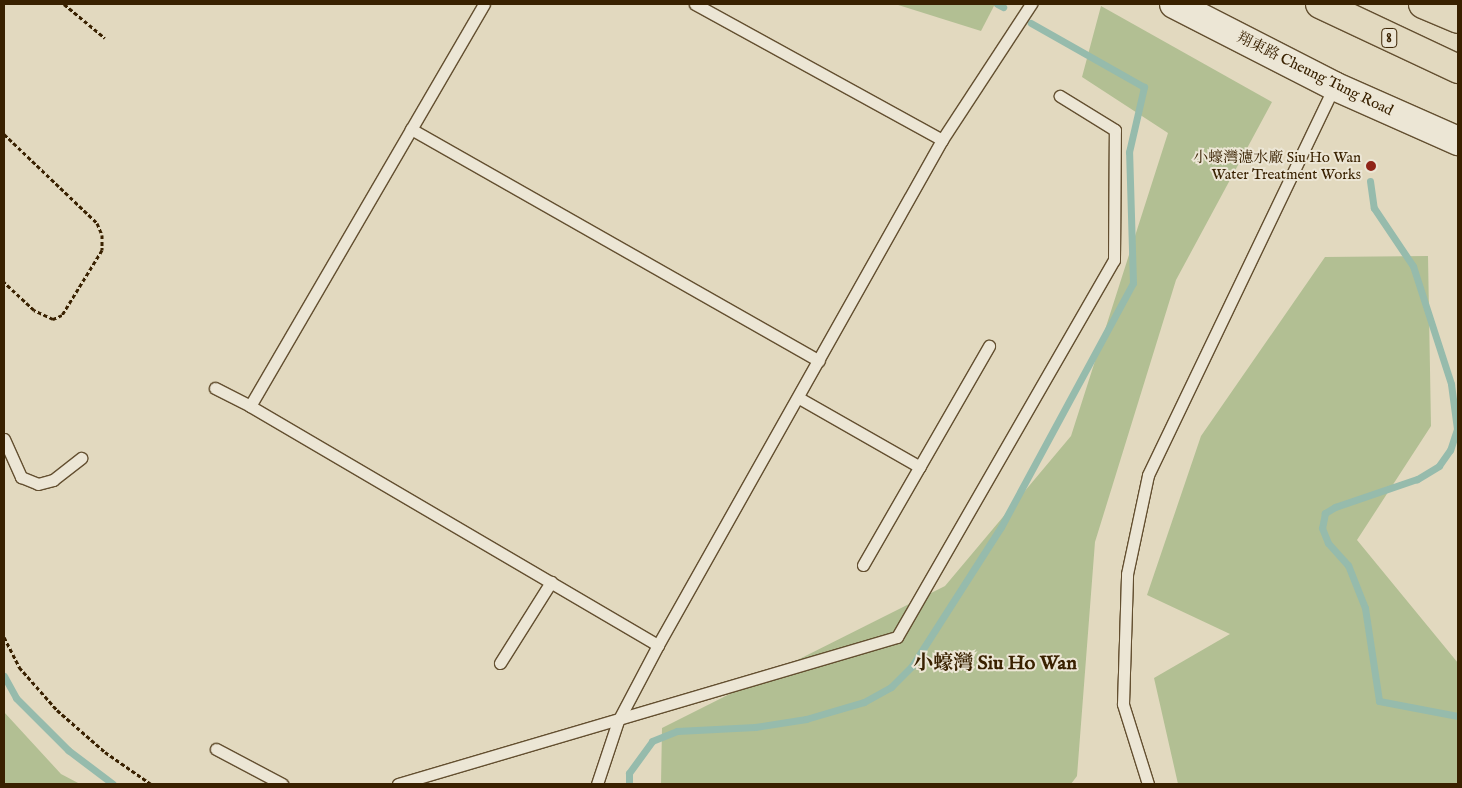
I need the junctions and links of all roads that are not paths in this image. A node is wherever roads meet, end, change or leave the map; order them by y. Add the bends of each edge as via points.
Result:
1 (484, 4) edge
2 (694, 4) edge
3 (1031, 4) edge
4 (1174, 4) edge
5 (1320, 4) edge
6 (1423, 4) edge
7 (1458, 19) edge
8 (1458, 70) edge
9 (1334, 86) junction
10 (1060, 96) dead end
11 (411, 129) junction
12 (942, 140) junction
13 (1458, 141) edge
14 (989, 346) dead end
15 (819, 361) junction
16 (216, 388) dead end
17 (798, 398) junction
18 (250, 406) junction
19 (4, 439) edge
20 (81, 458) dead end
21 (920, 467) junction
22 (863, 565) dead end
23 (551, 582) junction
24 (658, 645) junction
25 (500, 663) dead end
26 (618, 721) junction
27 (216, 749) dead end
28 (282, 784) edge
29 (398, 784) edge
30 (597, 784) edge
31 (1148, 784) edge

1 - 11 lane
2 - 12 lane
3 - 12 lane
4 - 9 main road, 翔東路 Cheung Tung Road
5 - 8 highway, 8
6 - 7 highway
9 - 13 main road, 翔東路 Cheung Tung Road
9 - 31 lane via 1148,475 1127,574 1123,704
10 - 26 lane via 1115,130 1114,260 897,637
11 - 15 lane
11 - 18 lane
12 - 15 lane
14 - 21 lane
15 - 17 lane
16 - 18 lane
17 - 21 lane
17 - 24 lane
18 - 23 lane
19 - 20 lane via 21,477 38,484 53,480
21 - 22 lane
23 - 24 lane
23 - 25 lane
24 - 26 lane
26 - 29 lane
26 - 30 lane
27 - 28 lane

